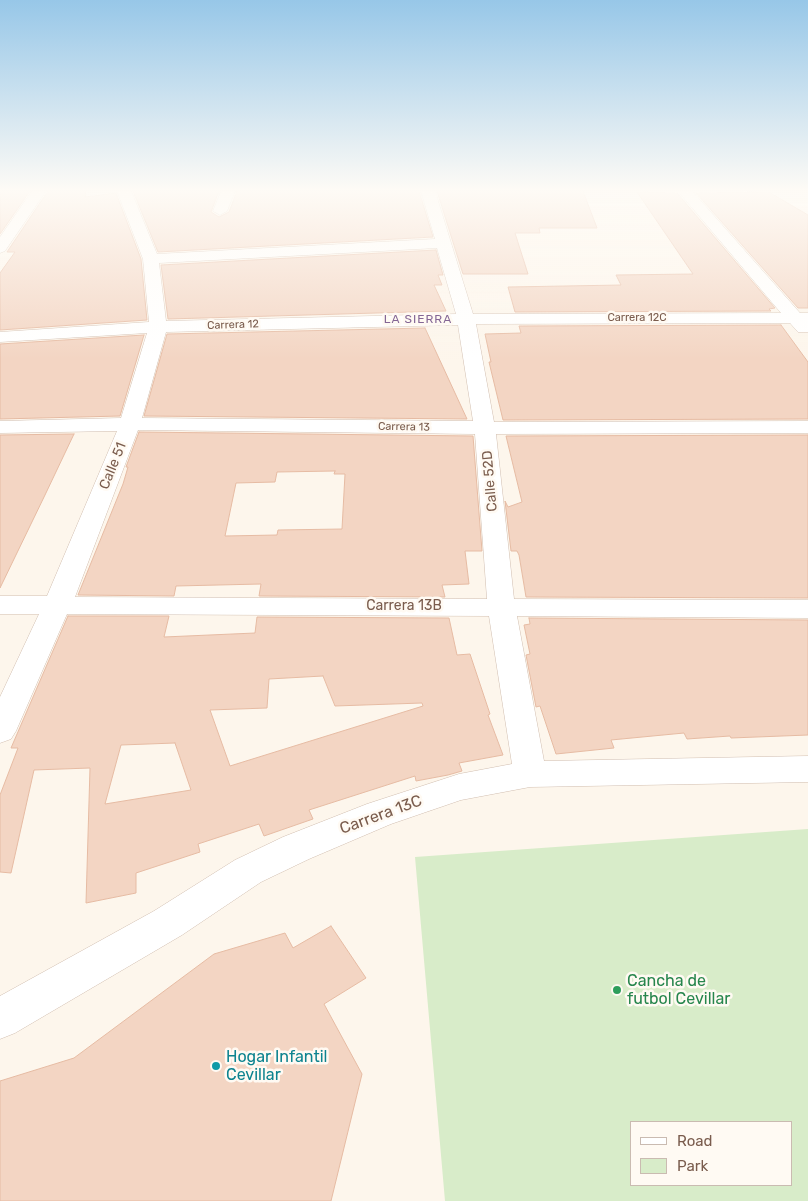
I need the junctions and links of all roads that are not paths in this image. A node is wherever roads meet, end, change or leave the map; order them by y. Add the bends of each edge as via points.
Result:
1 (146, 247) edge
2 (371, 247) edge
3 (446, 247) edge
4 (737, 247) edge
5 (151, 259) junction
6 (802, 318) edge
7 (466, 319) junction
8 (158, 328) junction
9 (808, 334) edge
10 (0, 338) edge
11 (130, 424) junction
12 (0, 427) edge
13 (808, 427) edge
14 (485, 428) junction
15 (0, 604) edge
16 (58, 604) junction
17 (501, 607) junction
18 (808, 608) edge
19 (0, 731) edge
20 (808, 769) edge
21 (530, 774) junction
22 (0, 1020) edge

1 - 5 street, Calle 51
2 - 5 street
3 - 7 street, Calle 52D
4 - 6 street
5 - 8 street, Calle 51
6 - 7 street, Carrera 12C
6 - 9 street
7 - 8 street, Carrera 12
7 - 14 street, Calle 52D
8 - 10 street, Carrera 12
8 - 11 street, Calle 51
11 - 12 street, Carrera 13
11 - 14 street, Carrera 13
11 - 16 street, Calle 51
13 - 14 street, Carrera 13
14 - 17 street, Calle 52D
15 - 16 street, Carrera 13B
16 - 17 street, Carrera 13B
16 - 19 street, Calle 51
17 - 18 street, Carrera 13B
17 - 21 street, Calle 52D
20 - 21 street, Carrera 13C
21 - 22 street, Carrera 13C via 459,787 380,814 288,852 248,871 168,922

